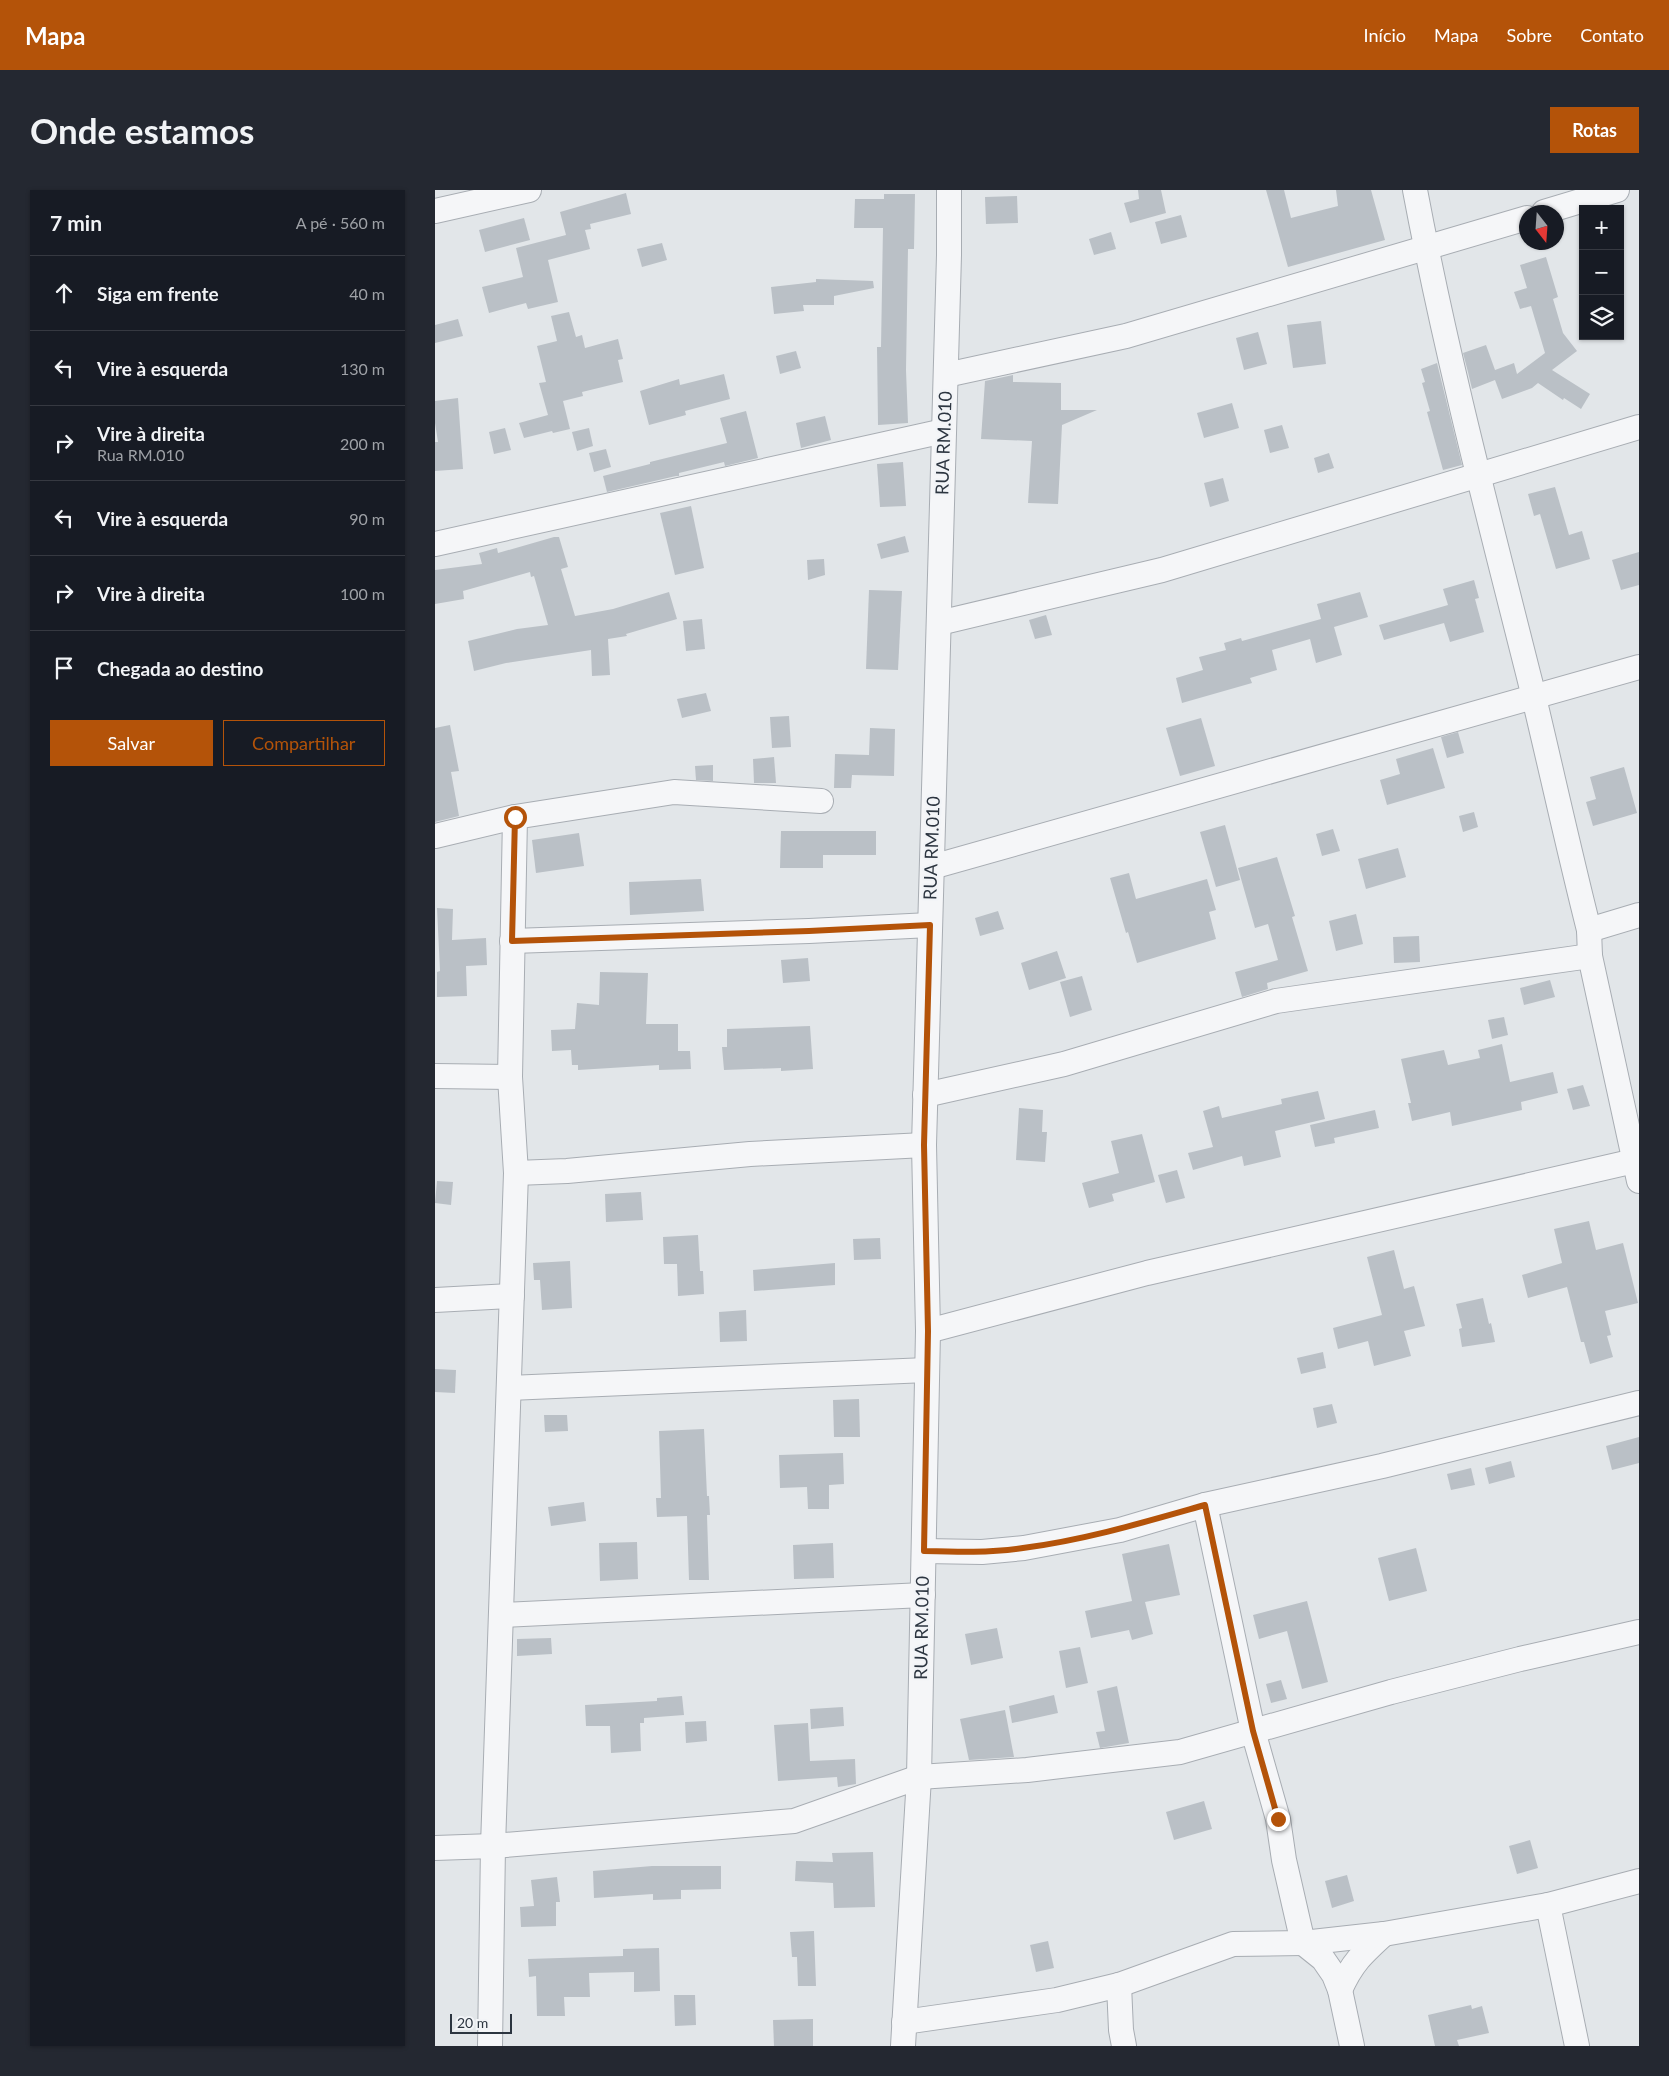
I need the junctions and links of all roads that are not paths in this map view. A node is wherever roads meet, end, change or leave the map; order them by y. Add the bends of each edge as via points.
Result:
1 (529, 190) edge
2 (949, 190) edge
3 (1415, 190) edge
4 (1617, 190) edge
5 (1564, 206) edge
6 (435, 211) edge
7 (1519, 220) edge
8 (1426, 249) junction
9 (946, 375) junction
10 (1639, 427) edge
11 (944, 431) junction
12 (1478, 475) junction
13 (435, 544) edge
14 (939, 623) junction
15 (1639, 667) edge
16 (1533, 695) junction
17 (821, 801) dead end
18 (515, 817) junction
19 (435, 836) edge
20 (932, 867) junction
21 (1639, 915) edge
22 (930, 925) junction
23 (1589, 930) junction
24 (512, 941) junction
25 (1590, 956) junction
26 (435, 1076) edge
27 (510, 1076) junction
28 (925, 1095) junction
29 (924, 1145) junction
30 (1638, 1167) edge
31 (517, 1173) junction
32 (512, 1296) junction
33 (435, 1300) edge
34 (928, 1331) junction
35 (927, 1370) junction
36 (509, 1388) junction
37 (1639, 1403) edge
38 (1205, 1505) junction
39 (924, 1551) junction
40 (923, 1594) junction
41 (502, 1615) junction
42 (1639, 1632) edge
43 (1253, 1731) junction
44 (919, 1777) junction
45 (493, 1846) junction
46 (435, 1848) edge
47 (1639, 1881) edge
48 (1548, 1905) junction
49 (1384, 1934) junction
50 (1303, 1943) junction
51 (1119, 1985) junction
52 (1340, 1990) junction
53 (904, 2022) junction
54 (490, 2046) edge
55 (903, 2046) edge
56 (1124, 2046) edge
57 (1352, 2046) edge
58 (1577, 2046) edge

1 - 6 street
2 - 9 street, RUA RM.010
3 - 8 street
4 - 5 street
7 - 8 street
8 - 9 street via 1125,336
8 - 12 street
9 - 11 street, RUA RM.010
10 - 12 street
11 - 13 street
11 - 14 street, RUA RM.010
12 - 14 street via 1162,570
12 - 16 street
14 - 20 street, RUA RM.010
15 - 16 street
16 - 20 street
16 - 23 street
17 - 18 street via 674,792
18 - 19 street
18 - 24 street
20 - 22 street, RUA RM.010
21 - 23 street
22 - 24 street
22 - 28 street, RUA RM.010
23 - 25 street
24 - 27 street
25 - 28 street via 1276,1001 1064,1064
25 - 30 street
26 - 27 street
27 - 31 street
28 - 29 street, RUA RM.010
29 - 31 street via 751,1154
29 - 34 street, RUA RM.010
30 - 34 street via 1147,1273
31 - 32 street
32 - 33 street
32 - 36 street
34 - 35 street, RUA RM.010
35 - 36 street
35 - 39 street, RUA RM.010
36 - 41 street
37 - 38 street via 1382,1466
38 - 39 street via 1120,1530 1023,1548 982,1552
38 - 43 street
39 - 40 street, RUA RM.010
40 - 41 street
40 - 44 street, RUA RM.010
41 - 45 street
42 - 43 street via 1391,1692
43 - 44 street via 1180,1752 1027,1770
43 - 50 street via 1278,1819
44 - 45 street via 794,1821
44 - 53 street, RUA RM.010
45 - 46 street
45 - 54 street
47 - 48 street
48 - 49 street
48 - 58 street
49 - 50 street
49 - 52 street via 1359,1956
50 - 51 street via 1233,1944
50 - 52 street via 1323,1959
51 - 53 street via 1057,2000
51 - 56 street
52 - 57 street
53 - 55 street, RUA RM.010

